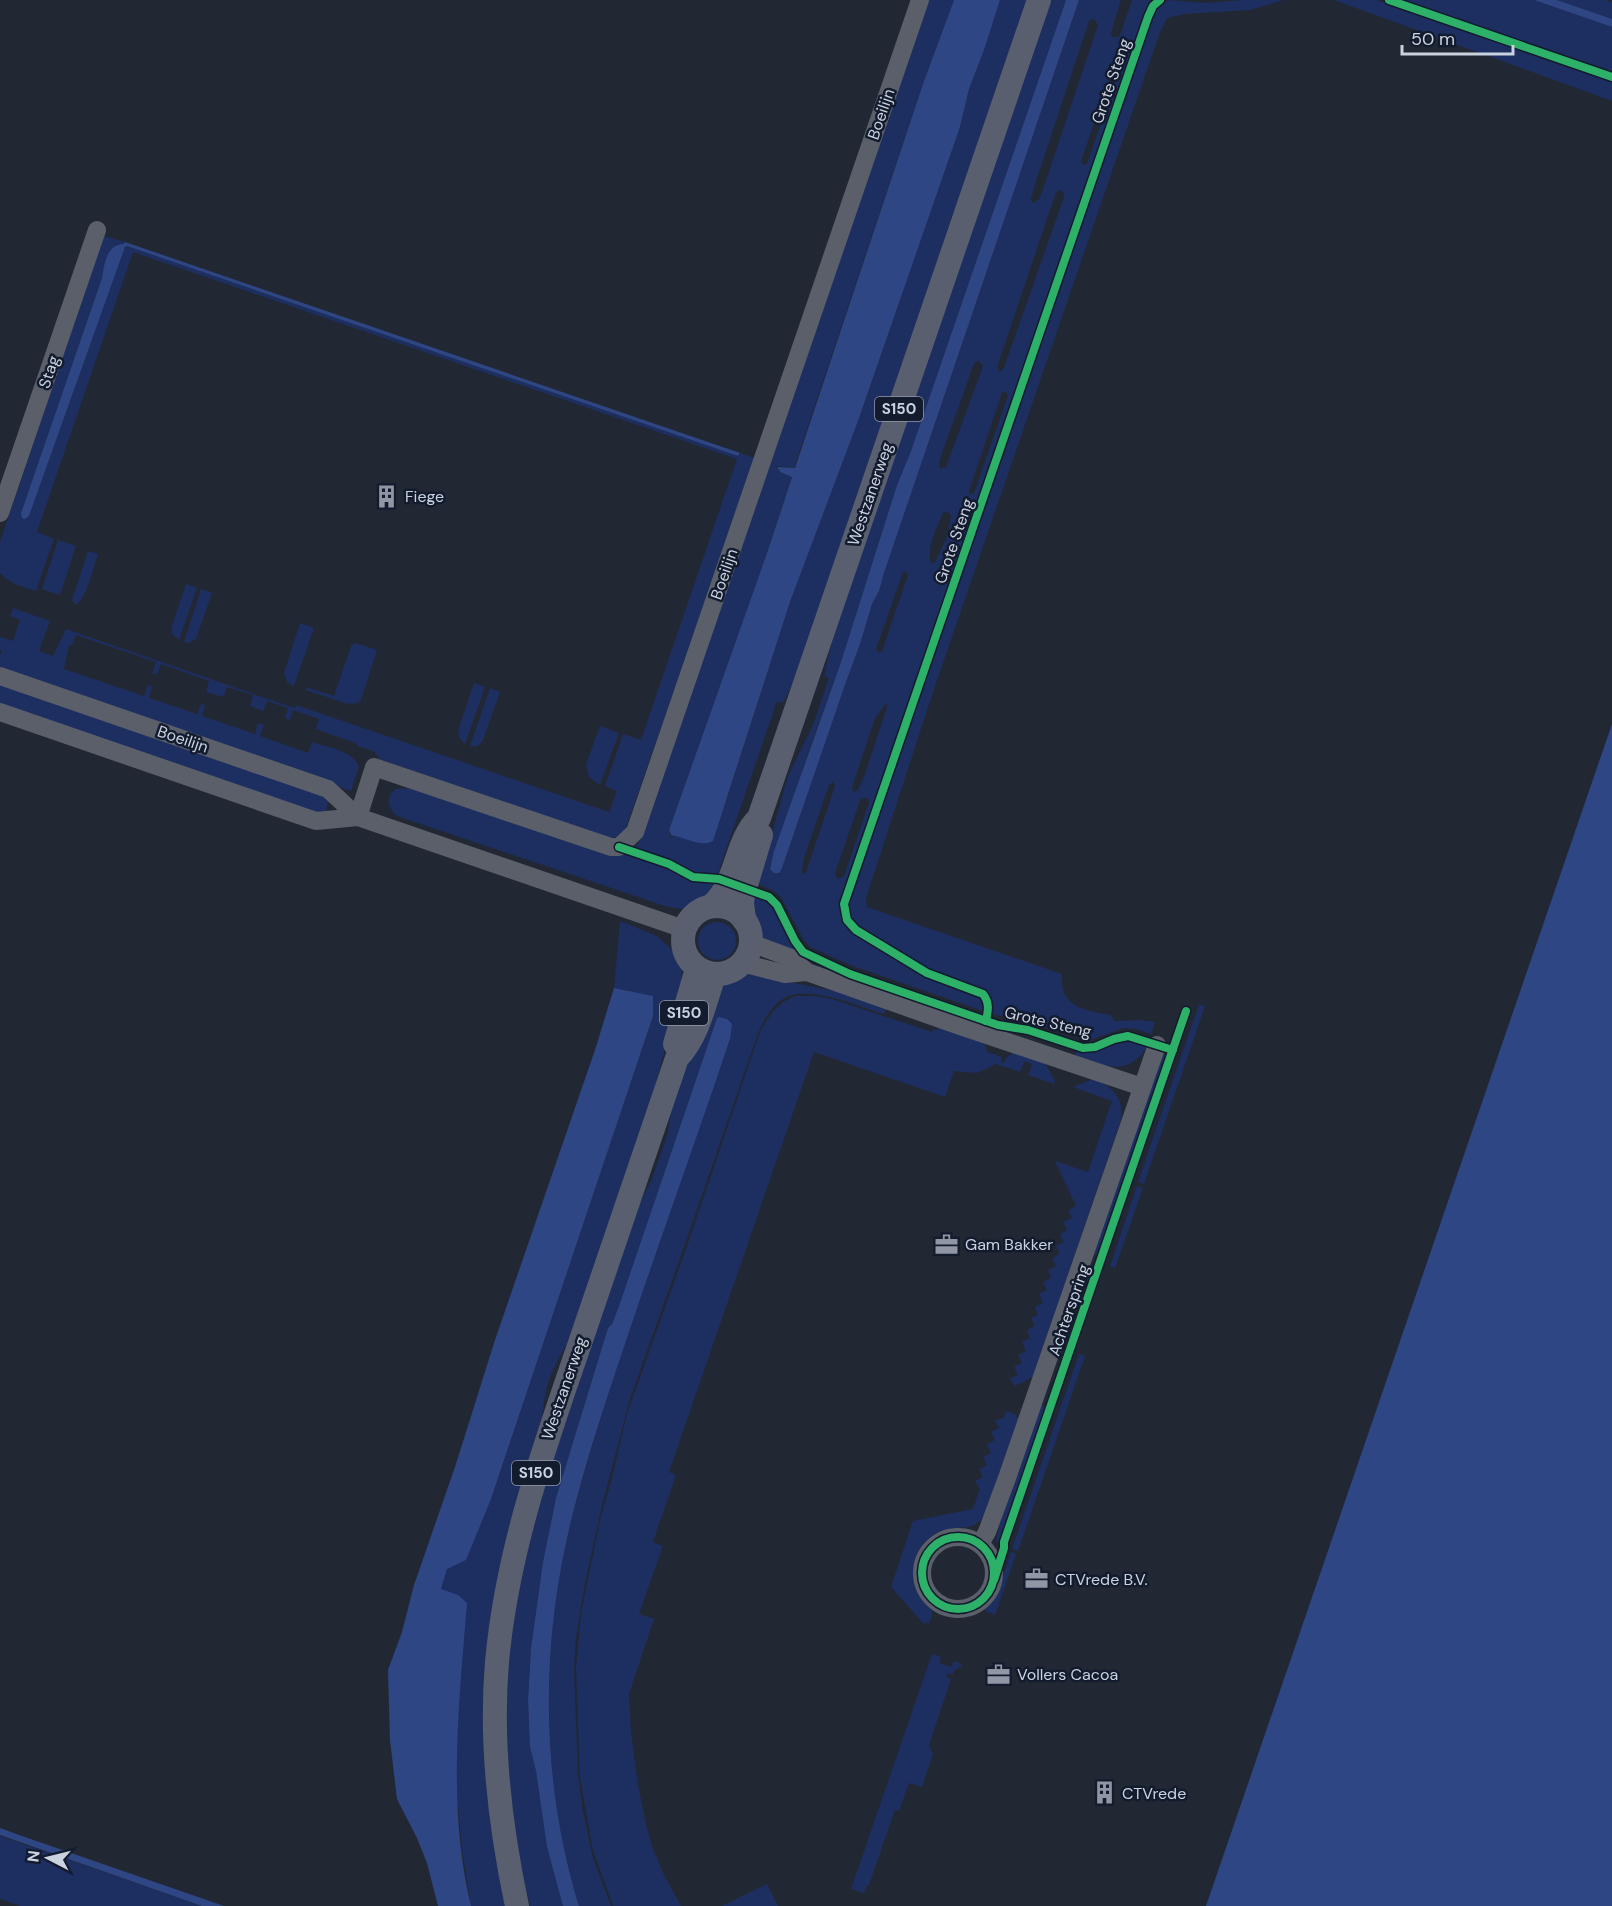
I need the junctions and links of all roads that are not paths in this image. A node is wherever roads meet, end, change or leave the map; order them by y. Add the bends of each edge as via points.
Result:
1 (920, 0) edge
2 (1039, 0) edge
3 (97, 230) dead end
4 (0, 513) edge
5 (0, 676) edge
6 (0, 712) edge
7 (358, 817) junction
8 (759, 818) junction
9 (711, 906) junction
10 (684, 929) junction
11 (746, 942) junction
12 (706, 972) junction
13 (1157, 1045) dead end
14 (1142, 1087) junction
15 (980, 1544) junction
16 (517, 1906) edge

1 - 7 street, Boeilijn via 635,832 619,847 611,847 374,767
2 - 8 main road, Westzanerweg / S150
3 - 4 street, Stag
5 - 7 street, Boeilijn via 328,789
6 - 7 street, Boeilijn via 316,821
7 - 10 street, Boeilijn
8 - 9 main road, Westzanerweg / S150 via 749,827 722,895
8 - 11 main road, Westzanerweg / S150 via 761,833 742,903
9 - 10 main road, S150 via 694,914
9 - 11 main road via 727,907 738,914
10 - 12 main road via 685,955
11 - 12 main road via 730,972
11 - 14 street, Grote Steng via 785,974 807,972
12 - 16 main road, Westzanerweg / S150 via 675,1042 677,1058 538,1467 510,1573 497,1662 495,1732 503,1831
13 - 14 street, Achterspring
14 - 15 street, Achterspring via 1007,1478
15 - 15 street via 970,1538 951,1537 928,1552 922,1580 938,1603 965,1608 988,1593 994,1580 993,1565

